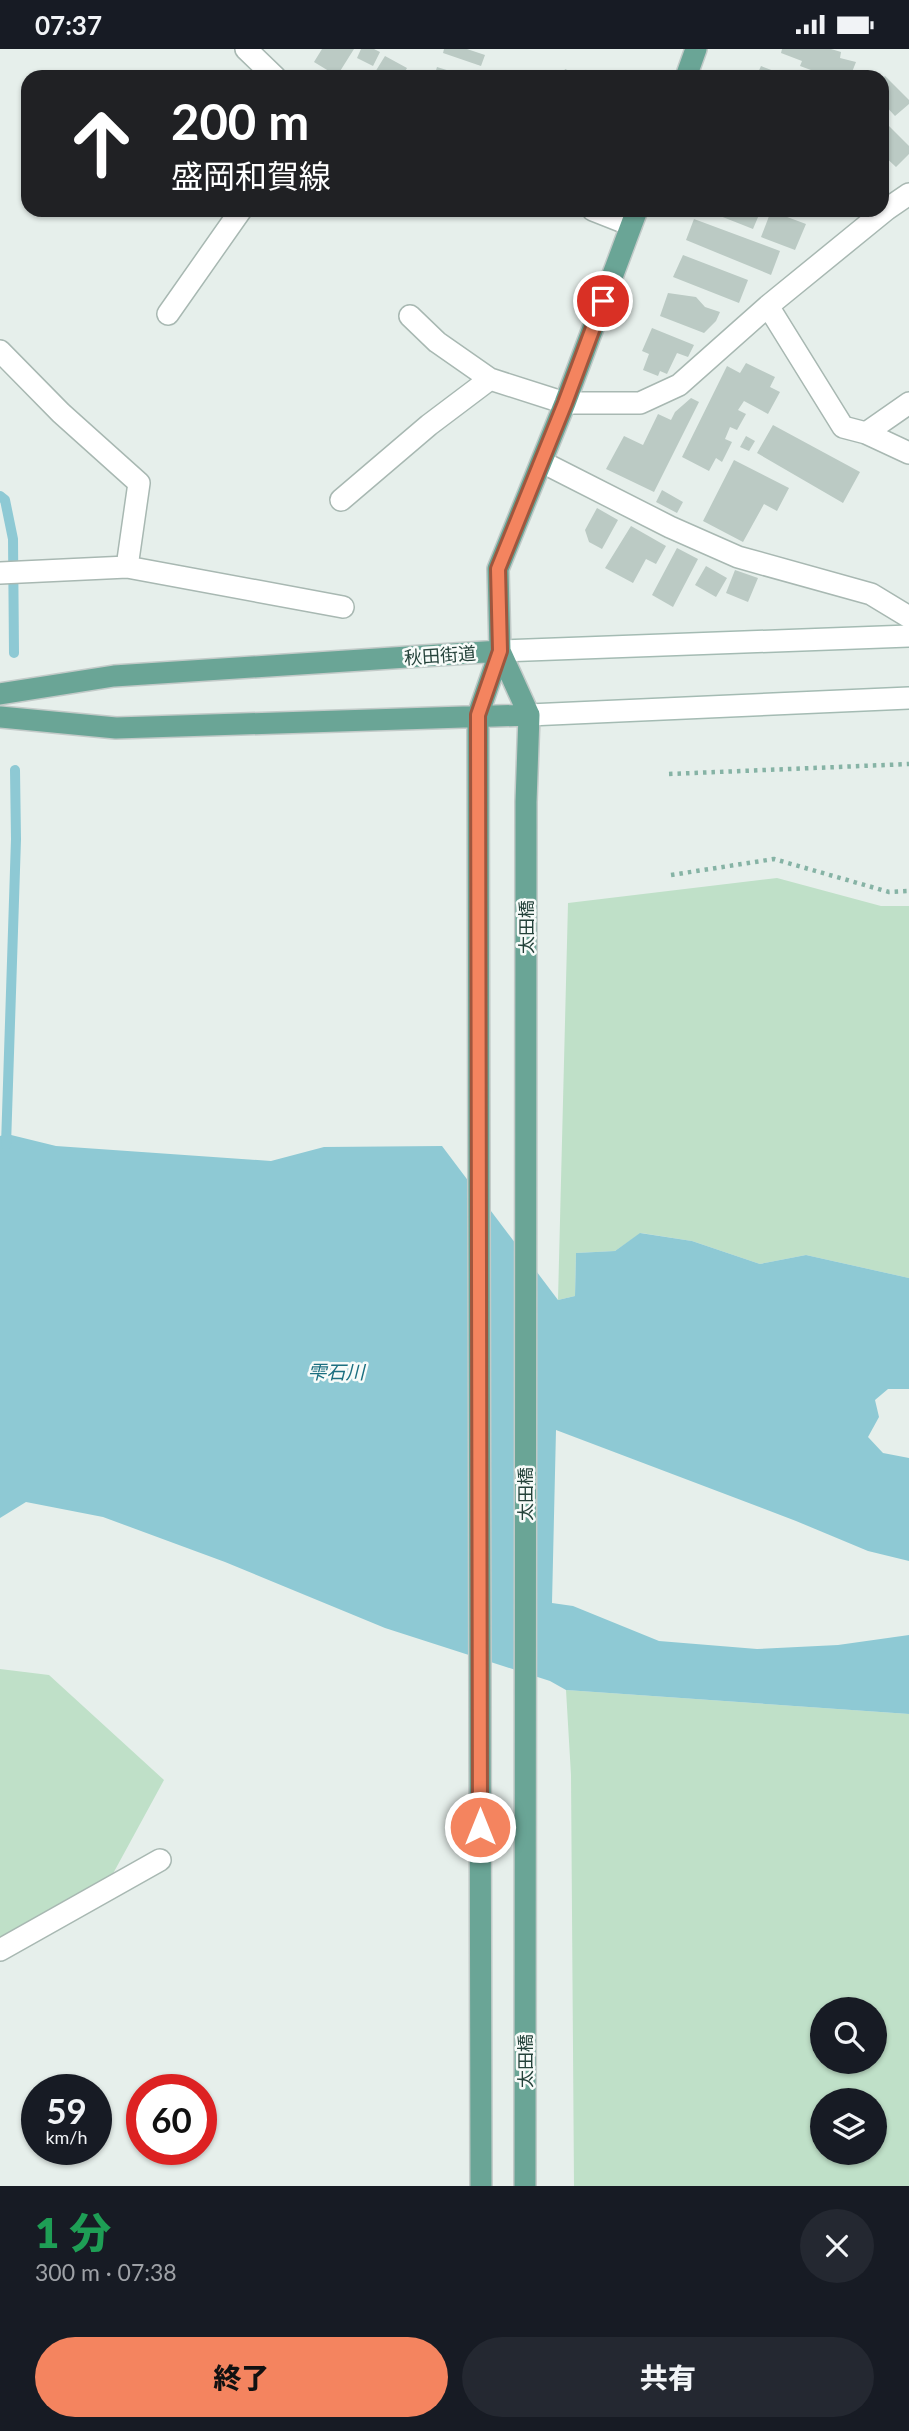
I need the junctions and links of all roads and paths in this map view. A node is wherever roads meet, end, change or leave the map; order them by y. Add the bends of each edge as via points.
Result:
1 (246, 49) edge
2 (696, 49) edge
3 (268, 70) edge
4 (688, 70) edge
5 (909, 194) edge
6 (889, 208) edge
7 (236, 217) edge
8 (634, 217) edge
9 (877, 217) edge
10 (768, 306) junction
11 (168, 314) dead end
12 (410, 316) dead end
13 (0, 351) edge
14 (489, 379) junction
15 (565, 403) junction
16 (909, 403) edge
17 (866, 433) junction
18 (909, 453) edge
19 (541, 462) junction
20 (341, 501) dead end
21 (127, 567) junction
22 (0, 573) edge
23 (343, 607) dead end
24 (909, 617) edge
25 (909, 636) edge
26 (500, 651) junction
27 (0, 694) edge
28 (909, 698) edge
29 (478, 715) junction
30 (528, 715) junction
31 (0, 717) edge
32 (909, 765) edge
33 (670, 774) dead end
34 (671, 875) dead end
35 (909, 891) edge
36 (160, 1860) dead end
37 (0, 1950) edge
38 (481, 2186) edge
39 (525, 2186) edge

1 - 3 street
2 - 4 main road
5 - 6 street
7 - 11 street
8 - 15 main road, 秋田街道
9 - 10 street
10 - 15 street via 679,385 640,403
10 - 17 street via 844,427
12 - 14 street
13 - 21 street via 139,483
14 - 15 street
14 - 20 street
15 - 19 main road, 秋田街道
16 - 17 street
17 - 18 street
19 - 24 street via 737,557 871,594
19 - 26 main road, 秋田街道 via 498,569
21 - 22 street
21 - 23 street
25 - 26 street
26 - 27 main road, 秋田街道 via 114,676
26 - 29 main road
26 - 30 main road
28 - 30 street
29 - 30 main road
29 - 31 main road via 116,728
29 - 38 main road
30 - 39 main road, 太田橋
32 - 33 path
34 - 35 path via 774,859 889,892
36 - 37 street

